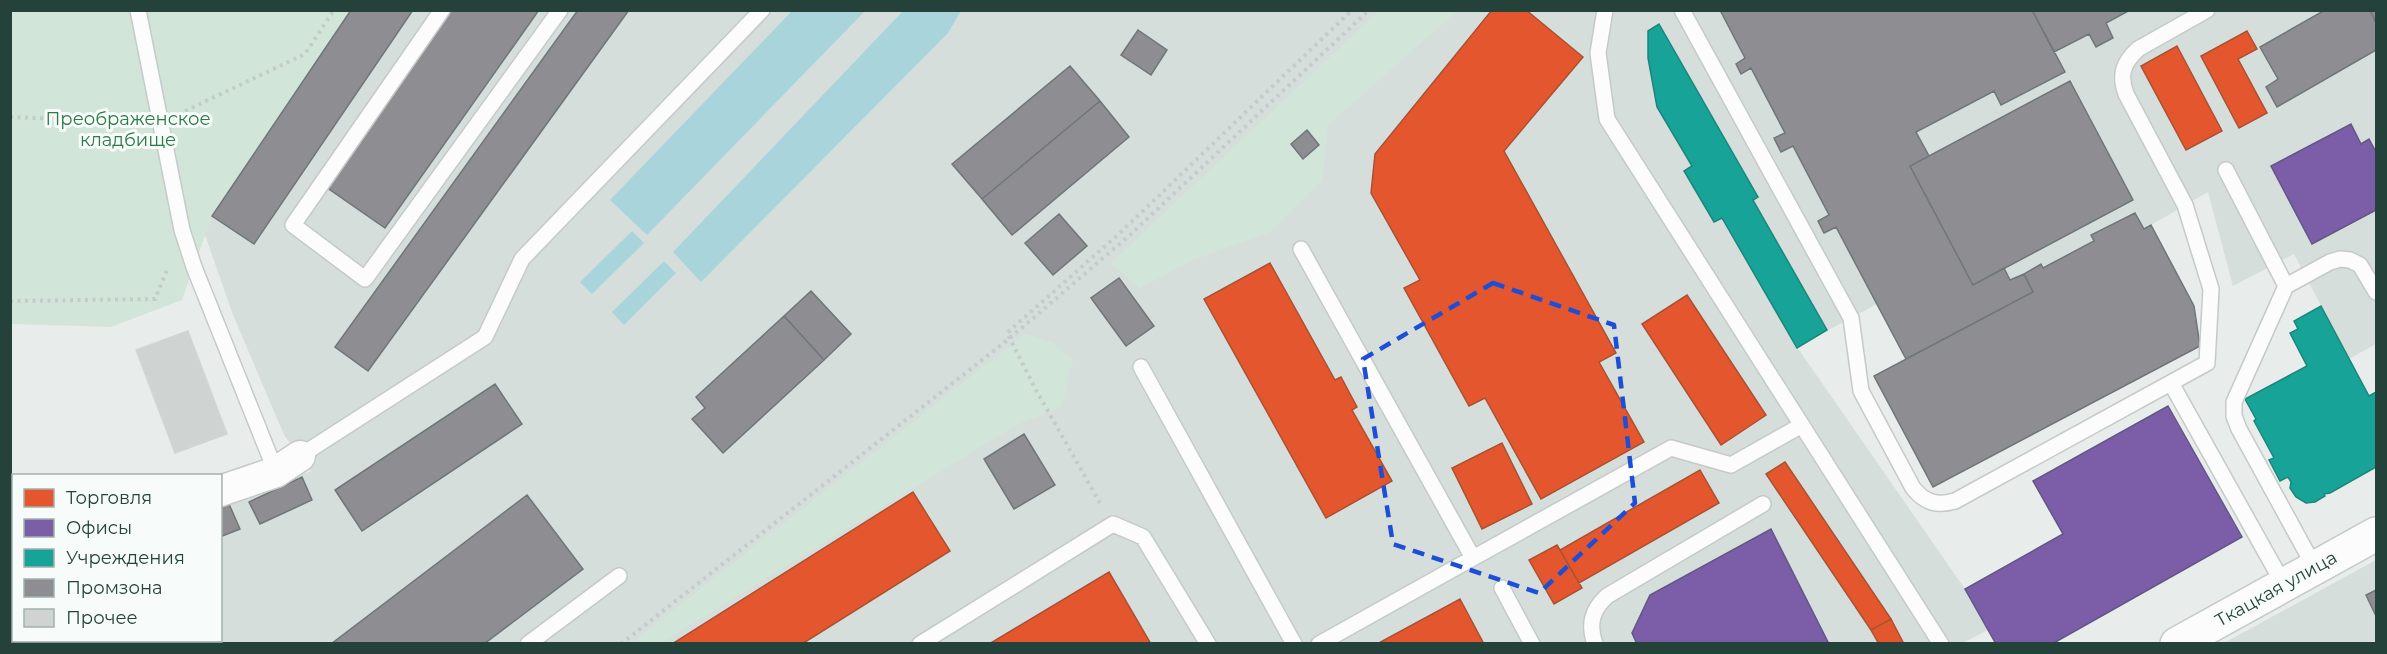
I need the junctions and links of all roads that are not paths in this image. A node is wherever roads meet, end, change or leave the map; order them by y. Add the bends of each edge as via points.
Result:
1 (138, 10) edge
2 (442, 10) edge
3 (560, 10) edge
4 (762, 10) edge
5 (1605, 10) edge
6 (1682, 10) edge
7 (2207, 10) edge
8 (2226, 170) dead end
9 (1301, 249) dead end
10 (2286, 286) junction
11 (2376, 292) edge
12 (1141, 368) dead end
13 (2171, 383) junction
14 (1802, 425) junction
15 (288, 464) junction
16 (222, 490) edge
17 (1762, 504) dead end
18 (2376, 534) edge
19 (1473, 558) junction
20 (2315, 568) junction
21 (619, 576) dead end
22 (2284, 585) junction
23 (1502, 588) dead end
24 (528, 644) edge
25 (920, 644) edge
26 (1208, 644) edge
27 (1294, 644) edge
28 (1319, 644) edge
29 (1532, 644) edge
30 (1595, 644) edge
31 (1941, 644) edge
32 (2176, 644) edge

1 - 15 lane via 182,230 194,267
2 - 3 lane via 292,225 365,279
4 - 15 lane via 522,259 485,337
5 - 14 lane via 1598,53 1607,119
6 - 13 lane via 1851,318 1861,391 1921,498 1932,503 1955,501
7 - 13 lane via 2138,50 2123,69 2126,94 2185,205 2211,289 2207,363
8 - 10 lane
9 - 19 lane
10 - 11 lane via 2340,259 2360,265
10 - 20 lane via 2238,389 2234,416
12 - 27 lane
13 - 22 lane
14 - 19 lane via 1731,465 1671,448
14 - 31 lane
15 - 16 street
17 - 30 lane via 1607,596 1592,616
18 - 20 street, Ткацкая улица
19 - 28 lane
20 - 22 street, Ткацкая улица
21 - 24 lane
22 - 32 street, Ткацкая улица
23 - 29 lane
25 - 26 lane via 1113,524 1143,537

